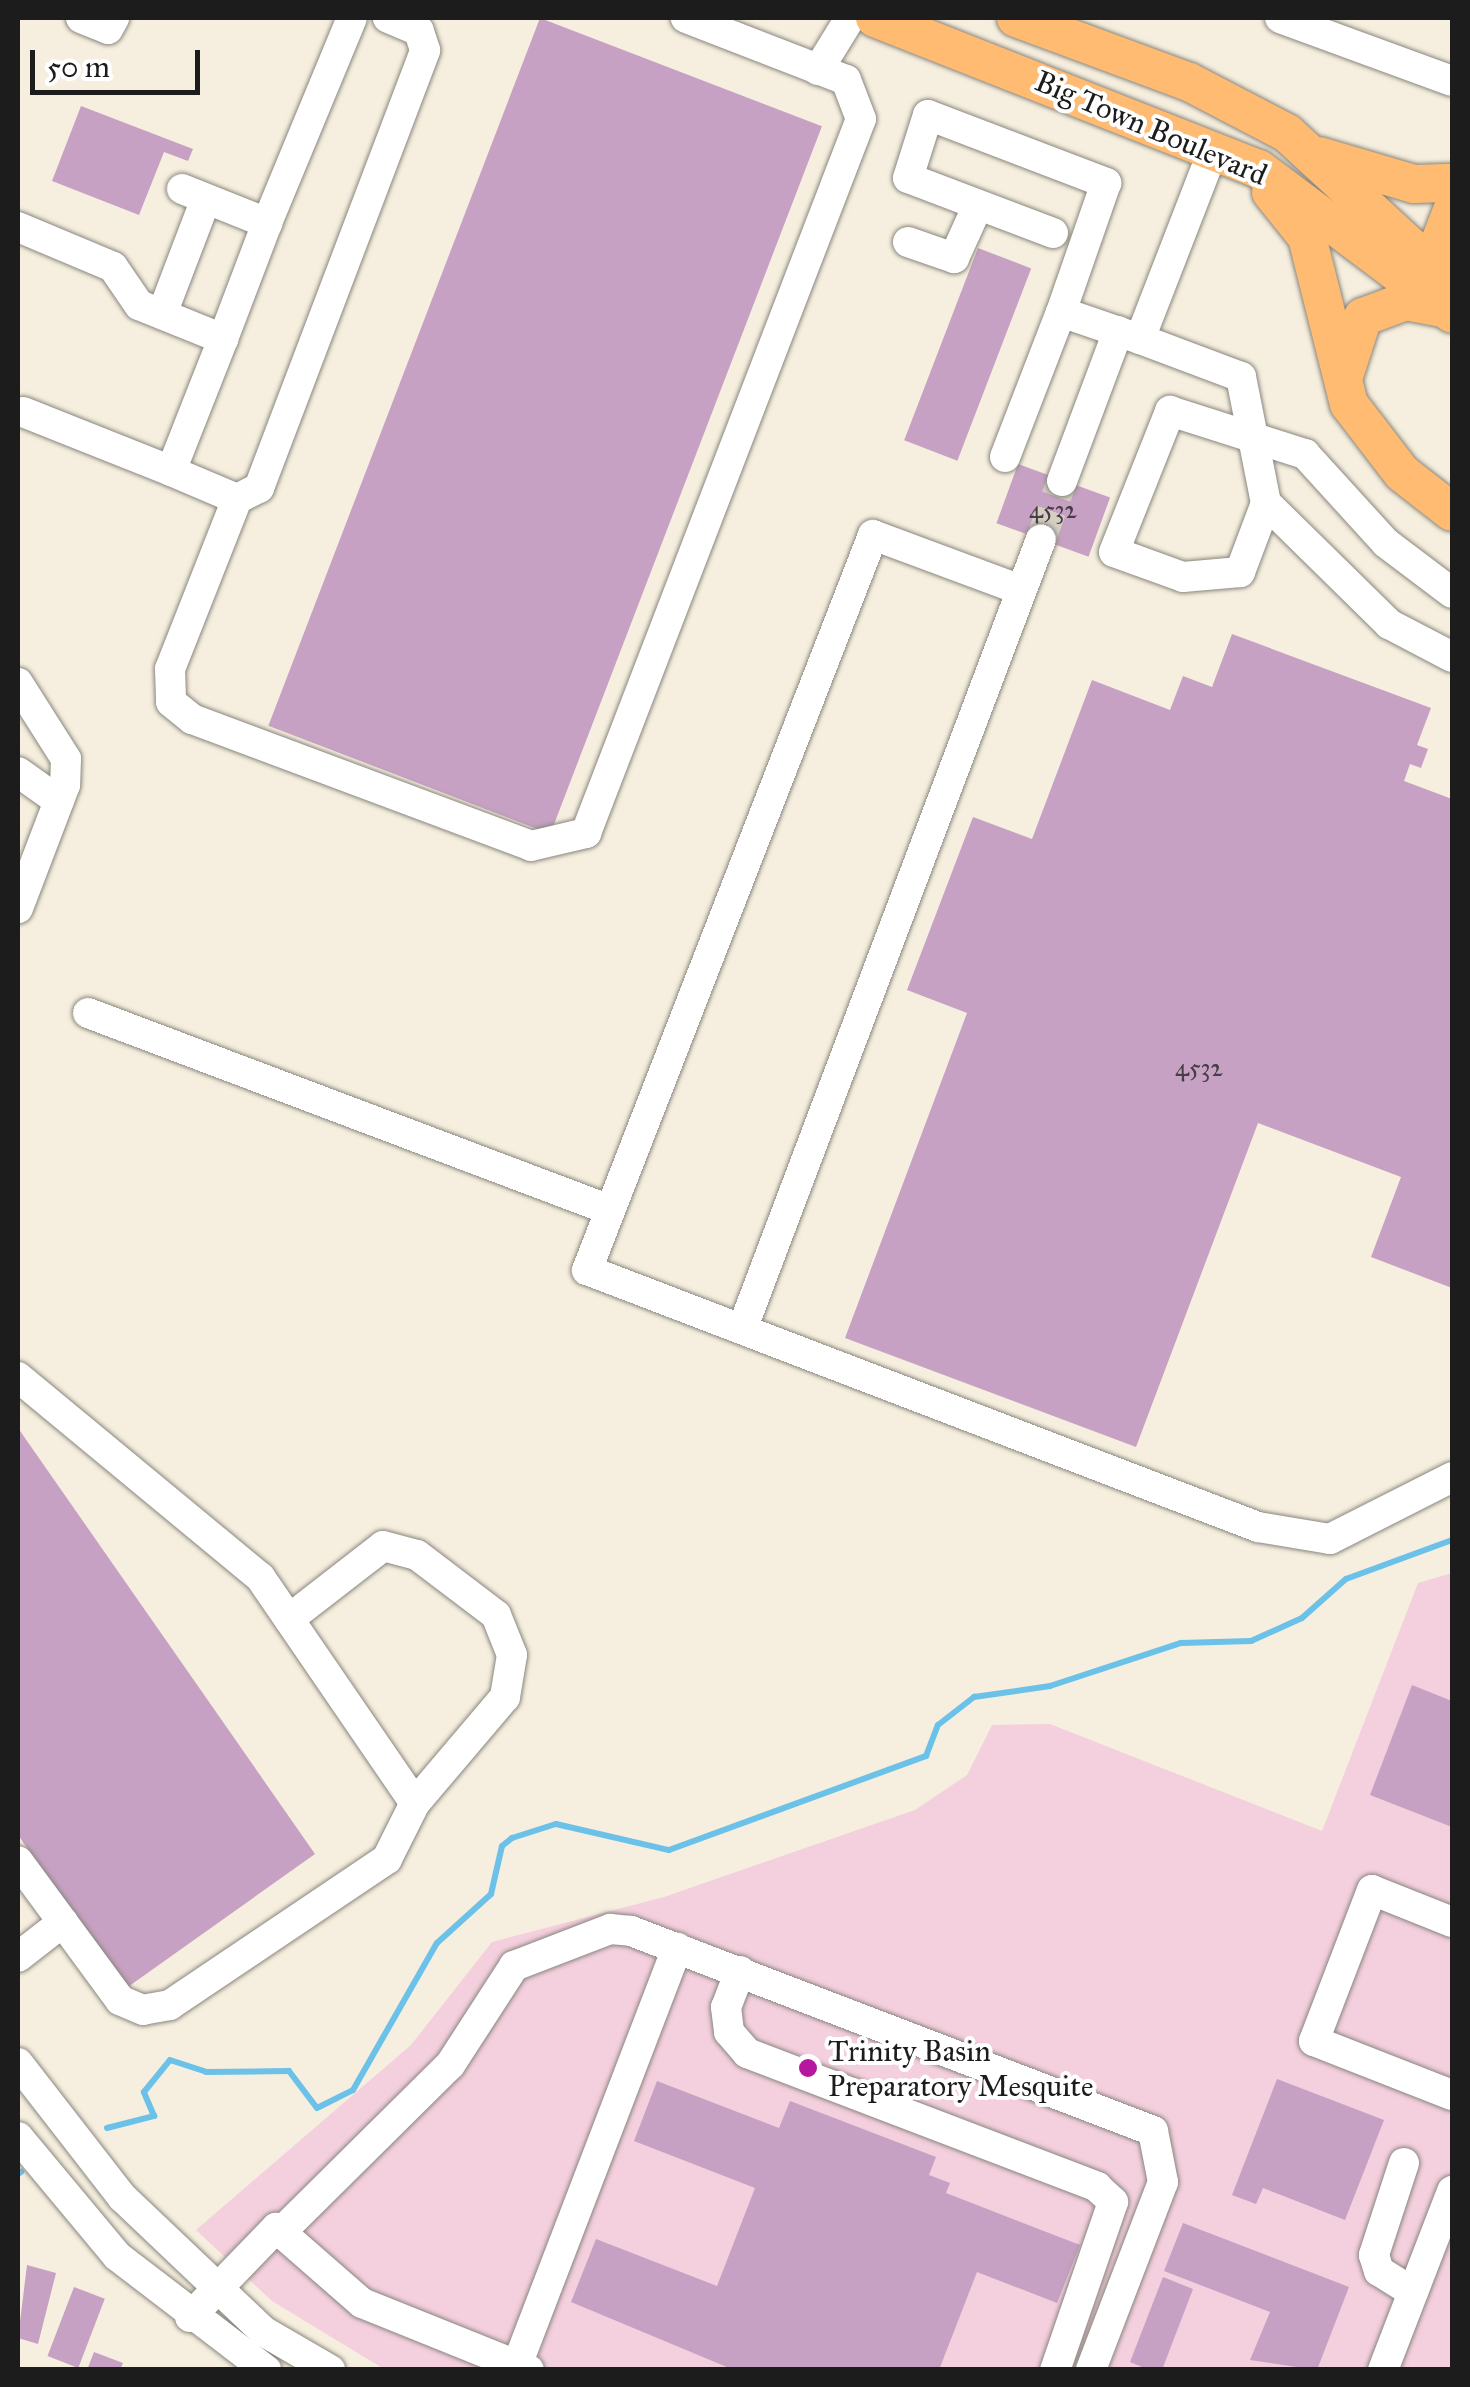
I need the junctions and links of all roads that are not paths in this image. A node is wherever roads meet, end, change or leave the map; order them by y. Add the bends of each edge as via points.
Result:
1 (81, 18) edge
2 (114, 18) edge
3 (352, 18) edge
4 (388, 18) edge
5 (686, 18) edge
6 (850, 18) edge
7 (875, 18) edge
8 (1280, 18) edge
9 (1035, 21) edge
10 (818, 70) junction
11 (1452, 82) edge
12 (1235, 104) junction
13 (1214, 148) junction
14 (1312, 153) junction
15 (1452, 183) edge
16 (978, 205) junction
17 (1452, 211) edge
18 (267, 223) junction
19 (18, 227) edge
20 (1053, 233) dead end
21 (908, 242) dead end
22 (1450, 298) edge
23 (1061, 312) junction
24 (162, 314) junction
25 (1129, 335) junction
26 (223, 339) junction
27 (1346, 396) junction
28 (24, 412) dead end
29 (1254, 443) junction
30 (1005, 457) dead end
31 (171, 472) junction
32 (1062, 481) tunnel mouth
33 (237, 499) junction
34 (1266, 502) junction
35 (1452, 512) edge
36 (1040, 540) tunnel mouth
37 (1021, 590) junction
38 (1452, 593) edge
39 (1452, 657) edge
40 (18, 683) edge
41 (18, 772) edge
42 (59, 801) junction
43 (18, 908) edge
44 (88, 1013) dead end
45 (610, 1210) junction
46 (742, 1327) junction
47 (18, 1377) edge
48 (1452, 1477) edge
49 (289, 1619) junction
50 (415, 1802) junction
51 (18, 1861) edge
52 (63, 1922) junction
53 (1452, 1922) edge
54 (677, 1948) junction
55 (18, 1957) edge
56 (740, 1971) junction
57 (18, 2062) edge
58 (1452, 2095) edge
59 (18, 2136) edge
60 (1404, 2163) dead end
61 (1452, 2191) edge
62 (283, 2230) junction
63 (215, 2288) junction
64 (1413, 2292) junction
65 (190, 2318) junction
66 (523, 2367) edge
67 (266, 2370) edge
68 (330, 2370) edge
69 (1055, 2370) edge
70 (1090, 2370) edge
71 (1384, 2370) edge

1 - 2 street via 108,29
3 - 18 street
4 - 33 street via 420,31 425,50 259,488
5 - 10 street
6 - 10 street
7 - 13 main road, Big Town Boulevard
8 - 11 street
9 - 12 main road, Big Town Boulevard
10 - 33 street via 846,80 860,120 586,833 531,846 192,719 171,702 170,670
12 - 13 main road
12 - 14 main road, Big Town Boulevard
13 - 22 main road, Big Town Boulevard via 1300,194
13 - 25 street
13 - 27 main road via 1276,196 1307,238
14 - 15 main road via 1414,184
14 - 22 main road, Big Town Boulevard
16 - 20 street
16 - 21 street via 954,258
16 - 23 street via 908,178 928,115 1106,183
17 - 22 main road via 1436,252
18 - 24 street via 194,194
18 - 26 street
19 - 24 street via 113,266 139,305
22 - 27 main road via 1406,301 1362,316 1344,359
23 - 25 street
23 - 30 street
24 - 26 street
25 - 29 street via 1241,378
25 - 32 street
26 - 31 street
27 - 35 main road via 1402,473
28 - 31 street
29 - 34 street
29 - 34 street via 1170,411 1114,552 1182,578 1240,572
29 - 38 street via 1304,454 1386,543
31 - 33 street
34 - 39 street via 1389,624
36 - 37 street
37 - 45 street via 873,535
37 - 46 street
40 - 42 street via 66,760
41 - 42 street
42 - 43 street
44 - 45 street
45 - 46 street via 587,1270
46 - 48 street via 1258,1527 1330,1539
47 - 49 street via 260,1576
49 - 50 street
49 - 50 street via 383,1546 418,1555 496,1615 512,1655 505,1697
50 - 52 street via 387,1859 170,2005 143,2010 120,2000
51 - 52 street
52 - 55 street
53 - 58 street via 1372,1890 1314,2041
54 - 56 street
54 - 62 street via 610,1929 514,1966 450,2065
54 - 66 street
56 - 69 street via 726,2006 729,2032 746,2052 1098,2187 1113,2202
56 - 70 street via 1152,2131 1164,2182
57 - 63 street via 82,2151
59 - 65 street via 117,2256
60 - 64 street via 1374,2254 1380,2272
61 - 64 street
62 - 63 street via 268,2230
62 - 66 street via 362,2304
63 - 65 street
63 - 68 street via 263,2331
64 - 71 street
65 - 67 street

